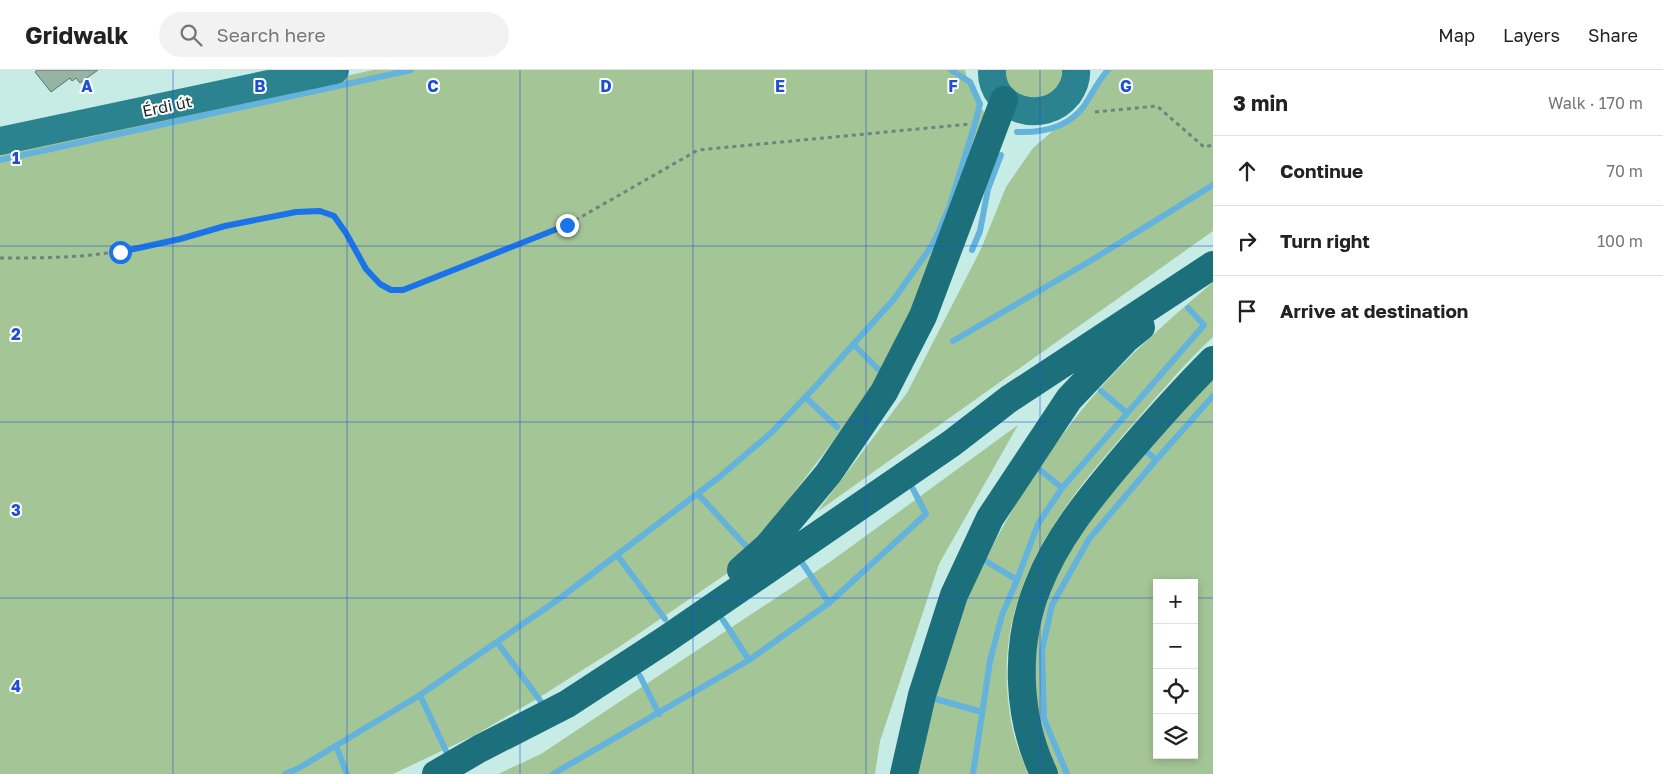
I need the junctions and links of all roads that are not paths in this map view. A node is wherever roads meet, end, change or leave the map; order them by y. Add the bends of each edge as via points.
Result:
1 (335, 70) edge
2 (992, 70) edge
3 (1076, 70) edge
4 (1004, 100) junction
5 (0, 141) edge
6 (1213, 266) edge
7 (1213, 360) edge
8 (664, 640) junction
9 (436, 774) edge
10 (904, 774) edge
11 (1044, 774) edge

1 - 5 main road, Érdi út
2 - 4 main road via 996,88
3 - 4 main road via 1073,89 1063,102 1049,110 1033,112 1018,109
4 - 8 highway via 923,316 884,392 828,474 768,546
6 - 8 highway via 1009,399 952,442
6 - 10 highway via 1125,340 1068,399 990,518 954,594 922,695
7 - 11 highway via 1092,496 1056,550 1037,587 1022,664 1026,721 1033,750
8 - 9 highway via 567,704

